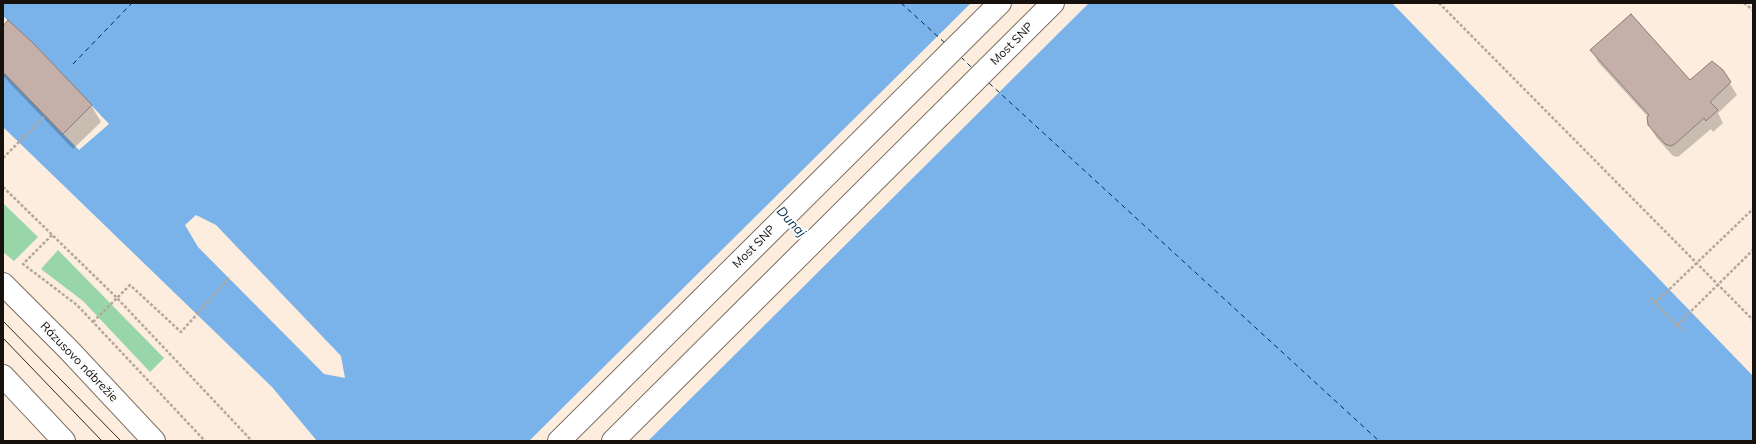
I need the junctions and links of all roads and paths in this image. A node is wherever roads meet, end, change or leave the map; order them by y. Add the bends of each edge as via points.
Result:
1 (1000, 3) edge
2 (1053, 3) edge
3 (1440, 3) edge
4 (1744, 3) edge
5 (1753, 10) edge
6 (45, 116) dead end
7 (3, 158) edge
8 (3, 186) edge
9 (1753, 209) edge
10 (52, 235) junction
11 (1753, 250) edge
12 (1696, 263) junction
13 (230, 277) dead end
14 (3, 284) edge
15 (1718, 285) junction
16 (116, 298) junction
17 (1650, 298) dead end
18 (1655, 303) junction
19 (1753, 320) edge
20 (93, 322) junction
21 (1677, 325) junction
22 (1683, 331) dead end
23 (3, 376) edge
24 (64, 441) edge
25 (154, 441) edge
26 (206, 441) edge
27 (252, 441) edge
28 (559, 441) edge
29 (613, 441) edge

1 - 28 main road, Most SNP
2 - 29 main road, Most SNP
3 - 12 path
4 - 5 path
6 - 7 path
8 - 10 path
9 - 12 path
10 - 16 path
10 - 20 path via 23,264 77,305
11 - 15 path
12 - 15 path
12 - 18 path
13 - 16 path via 181,332 130,285
14 - 25 main road, Rázusovo nábrežie
15 - 19 path
15 - 21 path
16 - 20 path
16 - 27 path
17 - 18 path
18 - 21 path
20 - 26 path
21 - 22 path
23 - 24 main road

